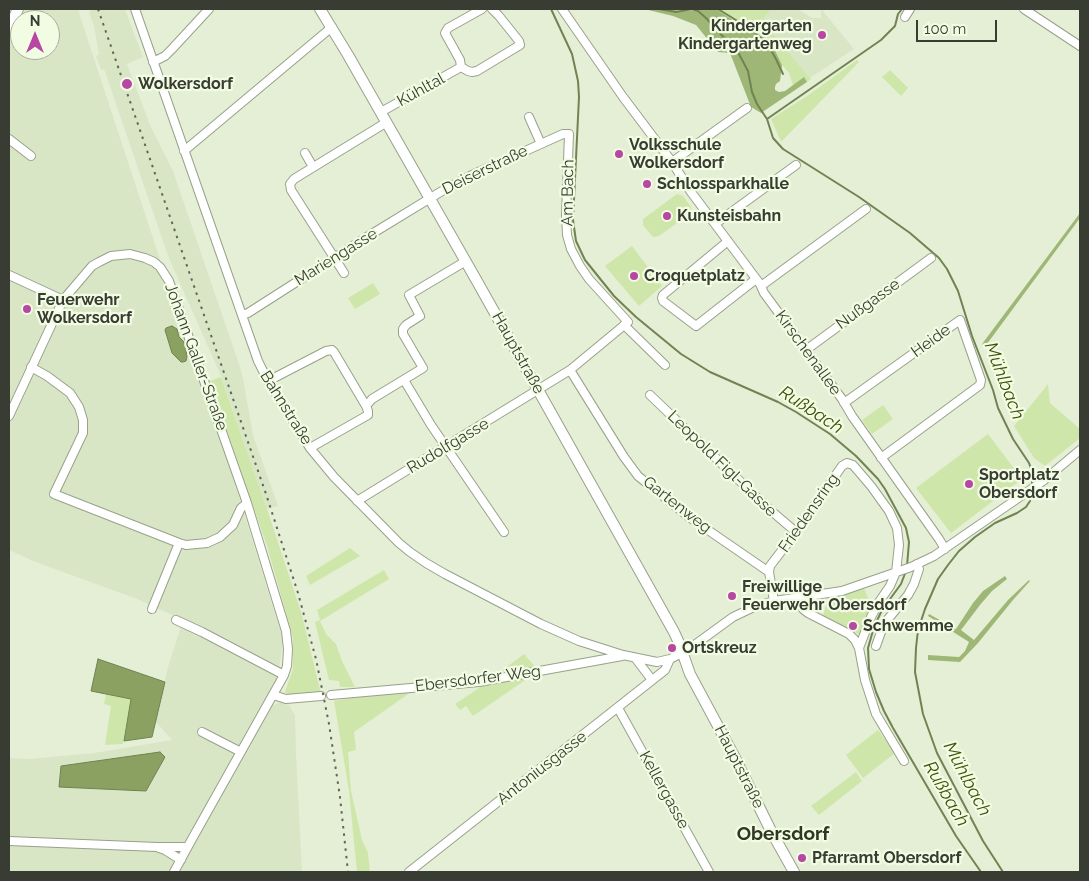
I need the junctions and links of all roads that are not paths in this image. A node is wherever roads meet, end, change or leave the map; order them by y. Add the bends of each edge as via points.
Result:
1 (18, 9) edge
2 (134, 9) edge
3 (209, 9) edge
4 (320, 9) edge
5 (482, 9) edge
6 (492, 9) edge
7 (562, 9) edge
8 (910, 9) edge
9 (1024, 9) edge
10 (905, 17) dead end
11 (332, 27) junction
12 (9, 28) edge
13 (1080, 46) edge
14 (154, 62) junction
15 (461, 67) junction
16 (747, 108) dead end
17 (381, 112) junction
18 (529, 117) dead end
19 (387, 122) junction
20 (569, 134) joint
21 (9, 139) edge
22 (541, 144) junction
23 (184, 150) junction
24 (305, 153) dead end
25 (31, 156) dead end
26 (672, 162) junction
27 (796, 165) dead end
28 (314, 167) junction
29 (430, 197) junction
30 (866, 209) dead end
31 (715, 224) junction
32 (728, 241) junction
33 (334, 257) junction
34 (931, 258) dead end
35 (466, 261) junction
36 (344, 273) dead end
37 (9, 275) edge
38 (756, 279) junction
39 (762, 286) junction
40 (63, 300) junction
41 (242, 315) junction
42 (626, 324) junction
43 (806, 350) junction
44 (665, 365) dead end
45 (31, 367) junction
46 (570, 370) junction
47 (404, 380) junction
48 (268, 381) junction
49 (538, 391) junction
50 (650, 395) dead end
51 (844, 404) junction
52 (366, 406) junction
53 (9, 416) edge
54 (446, 446) junction
55 (310, 448) junction
56 (1080, 450) edge
57 (881, 458) junction
58 (357, 501) junction
59 (247, 503) junction
60 (504, 532) dead end
61 (796, 532) junction
62 (179, 543) junction
63 (945, 549) junction
64 (914, 566) junction
65 (769, 572) junction
66 (898, 572) junction
67 (800, 598) junction
68 (774, 601) junction
69 (152, 609) dead end
70 (176, 620) dead end
71 (876, 646) dead end
72 (859, 648) junction
73 (624, 655) junction
74 (684, 657) junction
75 (636, 658) junction
76 (670, 659) junction
77 (284, 675) junction
78 (652, 680) junction
79 (331, 694) dead end
80 (273, 695) junction
81 (321, 696) dead end
82 (618, 708) junction
83 (202, 732) dead end
84 (241, 752) junction
85 (904, 762) dead end
86 (9, 841) edge
87 (157, 847) junction
88 (187, 847) junction
89 (181, 860) junction
90 (174, 872) edge
91 (409, 872) edge
92 (710, 872) edge
93 (794, 872) edge

1 - 12 main road
2 - 14 street, Bahnstraße
3 - 14 street via 165,56
4 - 11 main road, Hauptstraße
5 - 15 street, Kühltal via 446,30
6 - 15 street, Kühltal via 522,45 477,71
7 - 26 street, Kirschenallee
8 - 10 street
9 - 13 street
11 - 17 main road, Hauptstraße
11 - 23 street
14 - 23 street, Bahnstraße
15 - 17 street, Kühltal
16 - 26 street
17 - 19 main road, Hauptstraße
18 - 22 street, Deiserstraße
19 - 28 street
19 - 29 main road, Hauptstraße
20 - 22 street, Deiserstraße
20 - 42 street, Am Bach via 566,215 571,249 580,266
21 - 25 street
22 - 29 street, Deiserstraße
23 - 41 street, Bahnstraße
24 - 28 street
26 - 31 street, Kirschenallee
27 - 31 street
28 - 33 street via 294,179 290,184 291,190
29 - 33 street, Mariengasse
29 - 35 main road, Hauptstraße
30 - 39 street
31 - 32 street, Kirschenallee
32 - 38 street, Kirschenallee
32 - 38 street via 663,296 663,301 696,326
33 - 36 street
33 - 41 street, Mariengasse
34 - 43 street, Nußgasse
35 - 47 street via 409,295 420,316 406,325 403,332 423,368
35 - 49 main road, Hauptstraße
37 - 40 street
38 - 39 street, Kirschenallee
39 - 43 street, Kirschenallee
40 - 45 street, Johann Galler-Straße
40 - 59 street, Johann Galler-Straße via 92,266 111,256 137,255 163,270
41 - 48 street, Bahnstraße
42 - 44 street, Am Bach
42 - 46 street, Rudolfgasse
43 - 51 street, Kirschenallee
45 - 53 street, Johann Galler-Straße
45 - 62 street via 70,393 84,420 83,433 54,494
46 - 49 street, Rudolfgasse
46 - 65 street, Gartenweg via 638,476 689,517
47 - 52 street
47 - 54 street
48 - 52 street via 326,350 332,350
48 - 55 street, Bahnstraße
49 - 54 street, Rudolfgasse
49 - 74 main road, Hauptstraße via 674,632
50 - 61 street, Leopold Figl-Gasse
51 - 57 street, Kirschenallee
51 - 57 street, Heide via 960,320 980,385
52 - 55 street via 368,415
54 - 58 street, Rudolfgasse
54 - 60 street
55 - 58 street, Bahnstraße
56 - 63 street via 1037,485
57 - 63 street, Kirschenallee
58 - 73 street, Bahnstraße via 399,543 426,563 541,624 579,641
59 - 62 street via 226,532 214,540 193,545
59 - 77 street, Johann Galler-Straße via 286,631 288,658
61 - 65 street, Friedensring via 770,566
61 - 66 street, Friedensring via 842,466 849,464 871,486 894,520 899,544
62 - 69 street
63 - 64 street
64 - 66 street
64 - 71 street via 918,570 914,584 888,619
65 - 68 street
66 - 67 street via 842,591
66 - 72 street via 878,602
67 - 68 street
67 - 72 street via 803,609 849,634
68 - 74 street via 733,617
70 - 77 street
72 - 85 street via 864,680 876,714
73 - 75 street, Bahnstraße
73 - 79 street, Ebersdorfer Weg via 479,682
74 - 76 street
74 - 93 main road, Hauptstraße
75 - 76 street, Bahnstraße via 657,662
75 - 78 street
76 - 78 street, Antoniusgasse via 664,670
77 - 80 street, Johann Galler-Straße
78 - 82 street, Antoniusgasse
80 - 81 street via 286,699
80 - 84 street, Johann Galler-Straße
82 - 91 street, Antoniusgasse
82 - 92 street, Kellergasse
83 - 84 street
84 - 88 street, Johann Galler-Straße
86 - 87 street
87 - 88 street
87 - 89 street
88 - 89 street, Johann Galler-Straße
89 - 90 street, Johann Galler-Straße

